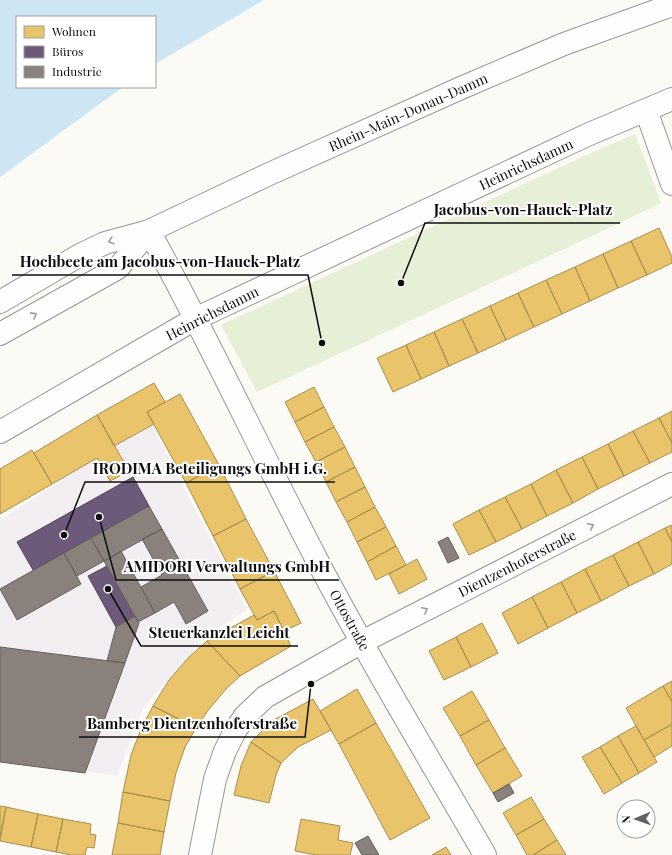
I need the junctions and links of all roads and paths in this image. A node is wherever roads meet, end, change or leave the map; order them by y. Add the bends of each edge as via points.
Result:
1 (672, 5) edge
2 (672, 99) edge
3 (646, 110) junction
4 (672, 184) edge
5 (149, 231) junction
6 (0, 302) edge
7 (195, 319) junction
8 (0, 334) edge
9 (0, 432) edge
10 (672, 484) edge
11 (362, 642) junction
12 (200, 855) edge
13 (485, 855) edge

1 - 5 street, Rhein-Main-Donau-Damm via 564,44 461,88
2 - 3 street, Heinrichsdamm
3 - 4 street
3 - 7 street, Heinrichsdamm
5 -> 6 street, Rhein-Main-Donau-Damm via 105,243
5 - 7 street, Ottostraße
8 -> 5 street, Rhein-Main-Donau-Damm via 118,268
7 - 9 street, Heinrichsdamm
7 - 11 street, Ottostraße
11 -> 10 street, Dientzenhoferstraße
11 - 12 street, Dientzenhoferstraße via 265,697 245,716 234,732 215,779
11 - 13 street, Ottostraße

